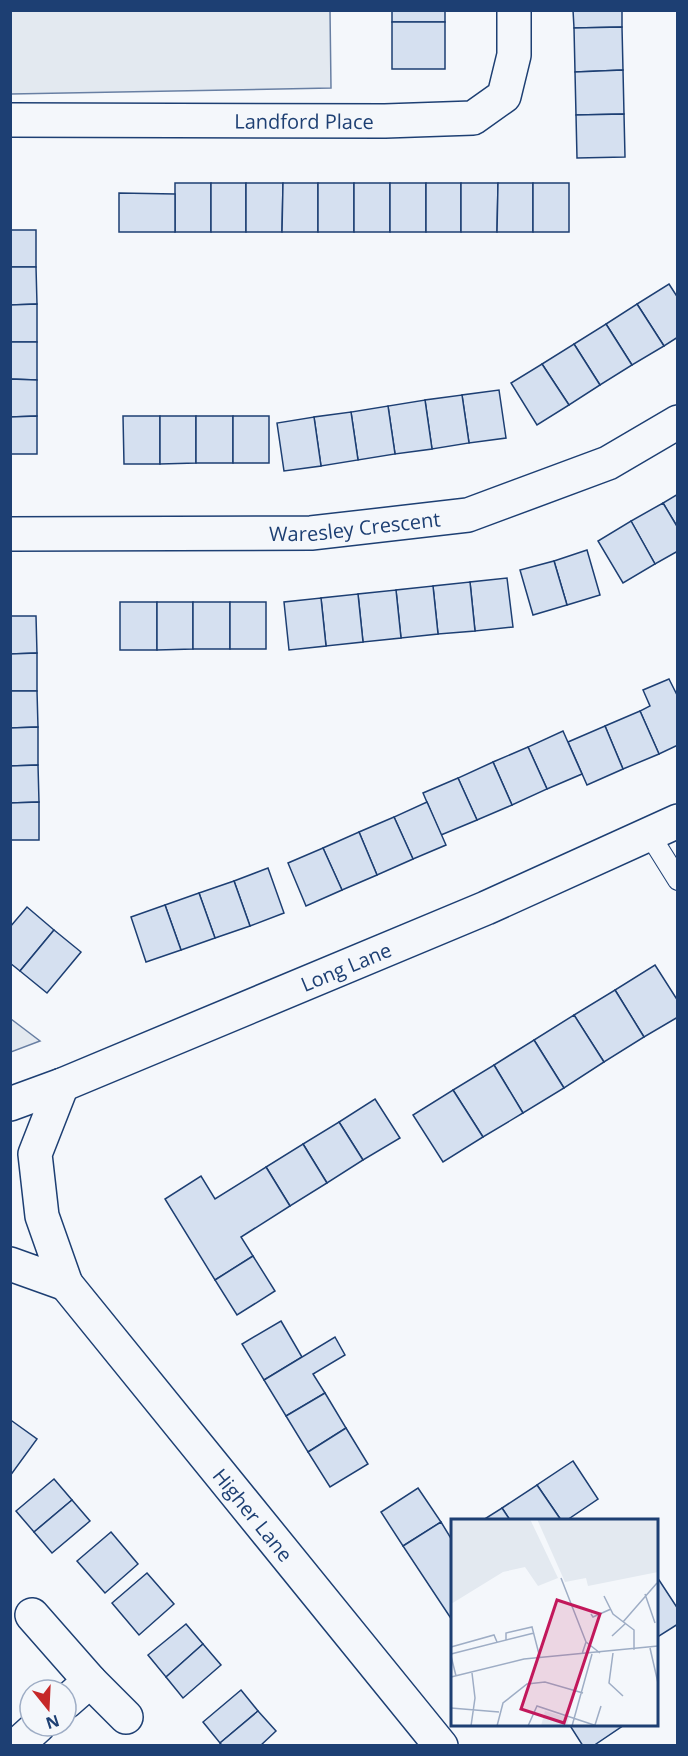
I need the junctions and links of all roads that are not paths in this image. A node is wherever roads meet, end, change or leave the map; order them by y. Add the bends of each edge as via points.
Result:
1 (514, 10) edge
2 (10, 120) edge
3 (678, 422) edge
4 (10, 534) edge
5 (663, 827) edge
6 (678, 880) edge
7 (62, 1085) junction
8 (10, 1104) edge
9 (10, 1264) edge
10 (66, 1284) junction
11 (32, 1615) dead end
12 (90, 1681) junction
13 (78, 1692) edge
14 (126, 1717) dead end
15 (441, 1746) edge

1 - 2 street, Landford Place via 514,55 504,96 473,118
3 - 4 street, Waresley Crescent via 608,463 468,515 311,533
5 - 6 lane
5 - 7 street, Long Lane via 486,908
7 - 8 street, Long Lane
7 - 10 street, Higher Lane via 35,1154 42,1216
9 - 10 street
10 - 15 street, Higher Lane
11 - 12 street
12 - 13 street
12 - 14 street

